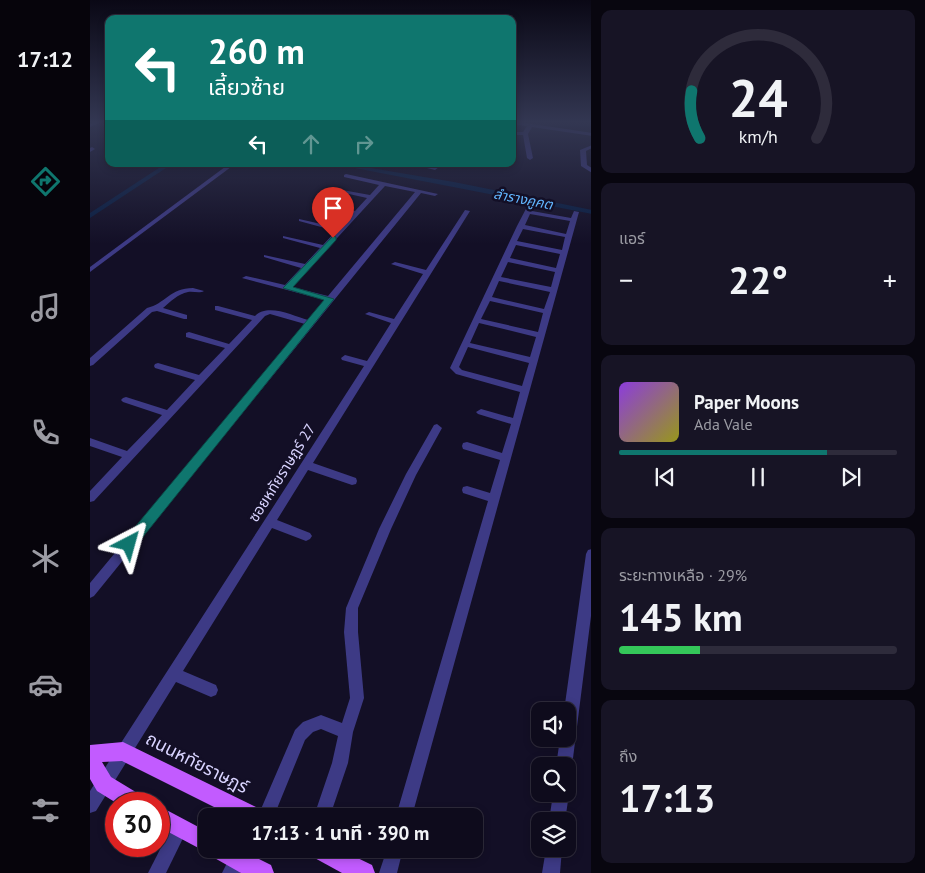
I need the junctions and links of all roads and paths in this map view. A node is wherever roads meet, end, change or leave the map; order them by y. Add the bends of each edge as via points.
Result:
1 (583, 162) edge
2 (228, 167) edge
3 (591, 171) edge
4 (346, 176) dead end
5 (384, 183) junction
6 (333, 190) dead end
7 (419, 190) junction
8 (435, 194) dead end
9 (371, 197) junction
10 (532, 203) dead end
11 (317, 204) dead end
12 (467, 211) dead end
13 (528, 212) junction
14 (357, 213) junction
15 (301, 220) dead end
16 (520, 226) junction
17 (341, 230) junction
18 (568, 236) junction
19 (285, 237) dead end
20 (513, 242) junction
21 (325, 247) junction
22 (564, 253) junction
23 (266, 256) dead end
24 (505, 259) junction
25 (395, 264) dead end
26 (306, 267) junction
27 (90, 270) edge
28 (559, 271) junction
29 (427, 273) junction
30 (246, 278) dead end
31 (497, 278) junction
32 (287, 288) junction
33 (553, 290) junction
34 (200, 291) dead end
35 (488, 298) junction
36 (330, 299) junction
37 (218, 308) dead end
38 (157, 309) junction
39 (548, 312) junction
40 (369, 314) dead end
41 (184, 317) dead end
42 (256, 319) junction
43 (477, 320) junction
44 (396, 322) junction
45 (310, 323) junction
46 (189, 335) dead end
47 (540, 335) junction
48 (465, 344) junction
49 (232, 347) junction
50 (346, 358) dead end
51 (534, 362) junction
52 (90, 363) edge
53 (369, 365) junction
54 (158, 366) dead end
55 (201, 379) junction
56 (525, 390) junction
57 (126, 400) dead end
58 (481, 412) dead end
59 (169, 414) junction
60 (516, 422) junction
61 (437, 428) dead end
62 (90, 442) edge
63 (467, 446) dead end
64 (129, 456) junction
65 (506, 458) junction
66 (305, 466) junction
67 (352, 481) dead end
68 (467, 490) dead end
69 (90, 498) edge
70 (495, 499) junction
71 (269, 522) junction
72 (306, 536) dead end
73 (591, 554) edge
74 (91, 588) edge
75 (172, 674) junction
76 (211, 690) dead end
77 (346, 732) junction
78 (124, 751) junction
79 (90, 754) edge
80 (565, 757) edge
81 (90, 760) edge
82 (104, 784) junction
83 (117, 792) edge
84 (90, 805) edge
85 (237, 808) edge
86 (269, 808) edge
87 (325, 808) edge
88 (406, 808) edge
89 (170, 822) edge
90 (180, 828) junction
91 (198, 838) edge
92 (553, 857) edge
93 (335, 858) edge
94 (392, 858) edge
95 (235, 866) edge
96 (157, 873) edge
97 (263, 873) edge
98 (364, 873) edge
99 (388, 873) edge
100 (551, 873) edge

1 - 3 street
2 - 27 street
4 - 5 street
5 - 7 street
5 - 9 street
6 - 9 street
7 - 8 street
7 - 36 street
9 - 14 street
10 - 13 street
11 - 14 street
12 - 29 street, ซอยหทัยราษฎร์ 27
13 - 16 street
13 - 18 street via 575,216
14 - 17 street
15 - 17 street
16 - 18 street
16 - 20 street
17 - 21 street
18 - 22 street
19 - 21 street
20 - 22 street
20 - 24 street
21 - 26 street
22 - 28 street
23 - 26 street
24 - 28 street
24 - 31 street
25 - 29 street
26 - 32 street
28 - 33 street
29 - 44 street, ซอยหทัยราษฎร์ 27
30 - 32 street
31 - 33 street
31 - 35 street
32 - 36 street
33 - 39 street
34 - 38 street via 176,292
35 - 39 street
35 - 43 street
36 - 45 street
37 - 42 street
38 - 41 street
38 - 52 street via 150,310
39 - 47 street
40 - 44 street
42 - 45 street via 270,312
42 - 49 street
43 - 47 street
43 - 48 street
44 - 53 street, ซอยหทัยราษฎร์ 27
45 - 74 street
46 - 49 street
47 - 51 street
48 - 51 street
48 - 56 street via 454,368 456,371
49 - 55 street
50 - 53 street
51 - 56 street
53 - 66 street, ซอยหทัยราษฎร์ 27
54 - 55 street
55 - 59 street
56 - 60 street
57 - 59 street
58 - 60 street
59 - 64 street
60 - 65 street
61 - 77 street via 385,529 352,608 357,698
62 - 64 street
63 - 65 street
64 - 69 street
65 - 70 street
66 - 67 street
66 - 71 street, ซอยหทัยราษฎร์ 27
68 - 70 street
70 - 88 street
71 - 72 street
71 - 75 street, ซอยหทัยราษฎร์ 27
73 - 80 street
75 - 76 street
75 - 78 street, ซอยหทัยราษฎร์ 27
77 - 86 street via 321,722 308,727 300,735
77 - 87 street via 340,763
78 - 79 main road, ถนนหทัยราษฎร์
78 - 82 street, ซอยหทัยราษฎร์ 27
78 - 85 main road, ถนนหทัยราษฎร์
81 - 82 main road
82 - 83 main road
82 - 84 street, ซอยหทัยราษฎร์ 27
89 - 90 main road
90 - 91 main road
90 - 96 street
92 - 100 street
93 - 98 main road
94 - 99 street
95 - 97 main road

